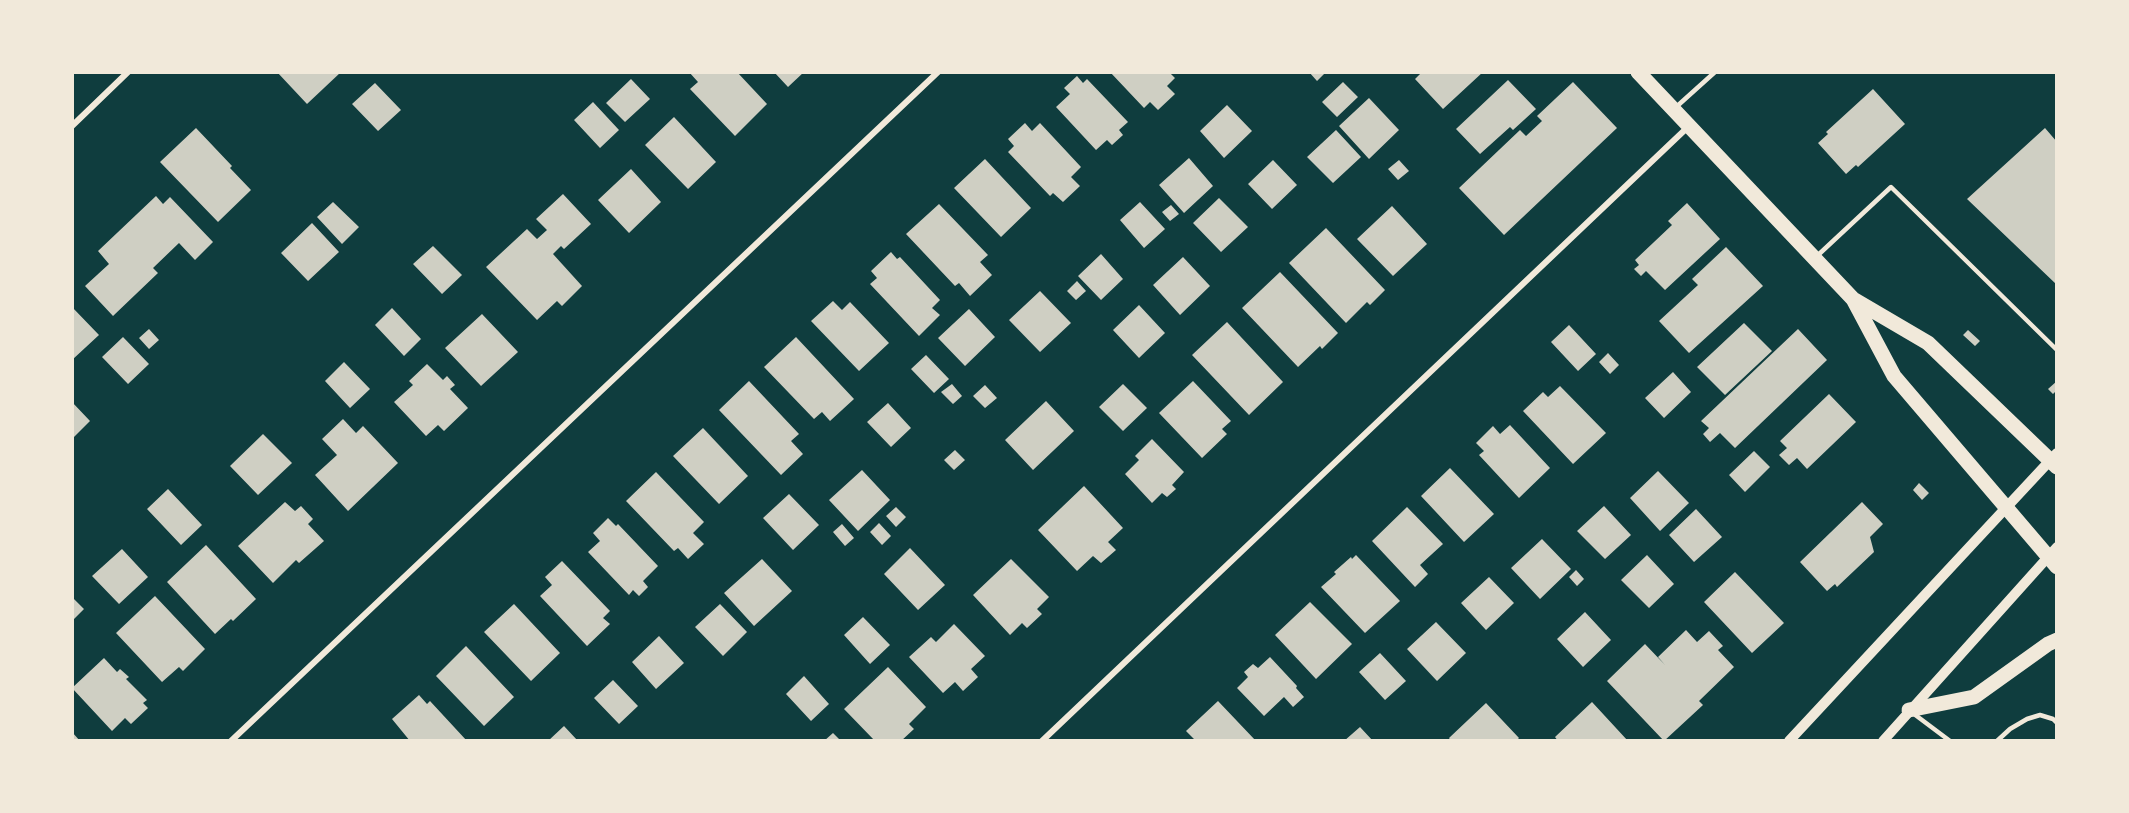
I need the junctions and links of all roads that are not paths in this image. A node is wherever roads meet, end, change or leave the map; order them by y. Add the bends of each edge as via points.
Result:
1 (128, 72) edge
2 (938, 72) edge
3 (1638, 72) edge
4 (1715, 72) edge
5 (1674, 109) junction
6 (72, 126) edge
7 (1689, 126) junction
8 (1815, 258) junction
9 (1853, 299) junction
10 (2057, 350) edge
11 (2055, 460) edge
12 (2007, 508) junction
13 (2054, 557) edge
14 (2057, 640) edge
15 (1910, 710) junction
16 (2057, 723) edge
17 (231, 741) edge
18 (1042, 741) edge
19 (1789, 741) edge
20 (1884, 741) edge
21 (1950, 741) edge
22 (1998, 741) edge

1 - 6 street
2 - 17 street
3 - 5 main road
4 - 5 lane
5 - 7 main road
7 - 8 main road
7 - 18 street
8 - 9 main road
8 - 10 lane via 1891,187
9 - 11 main road via 1928,343
9 - 12 main road via 1894,376
11 - 12 street
12 - 13 main road
12 - 19 street
13 - 15 street
14 - 15 main road via 1974,697
15 - 20 street
15 - 21 lane
16 - 22 lane via 2040,715 2010,729

